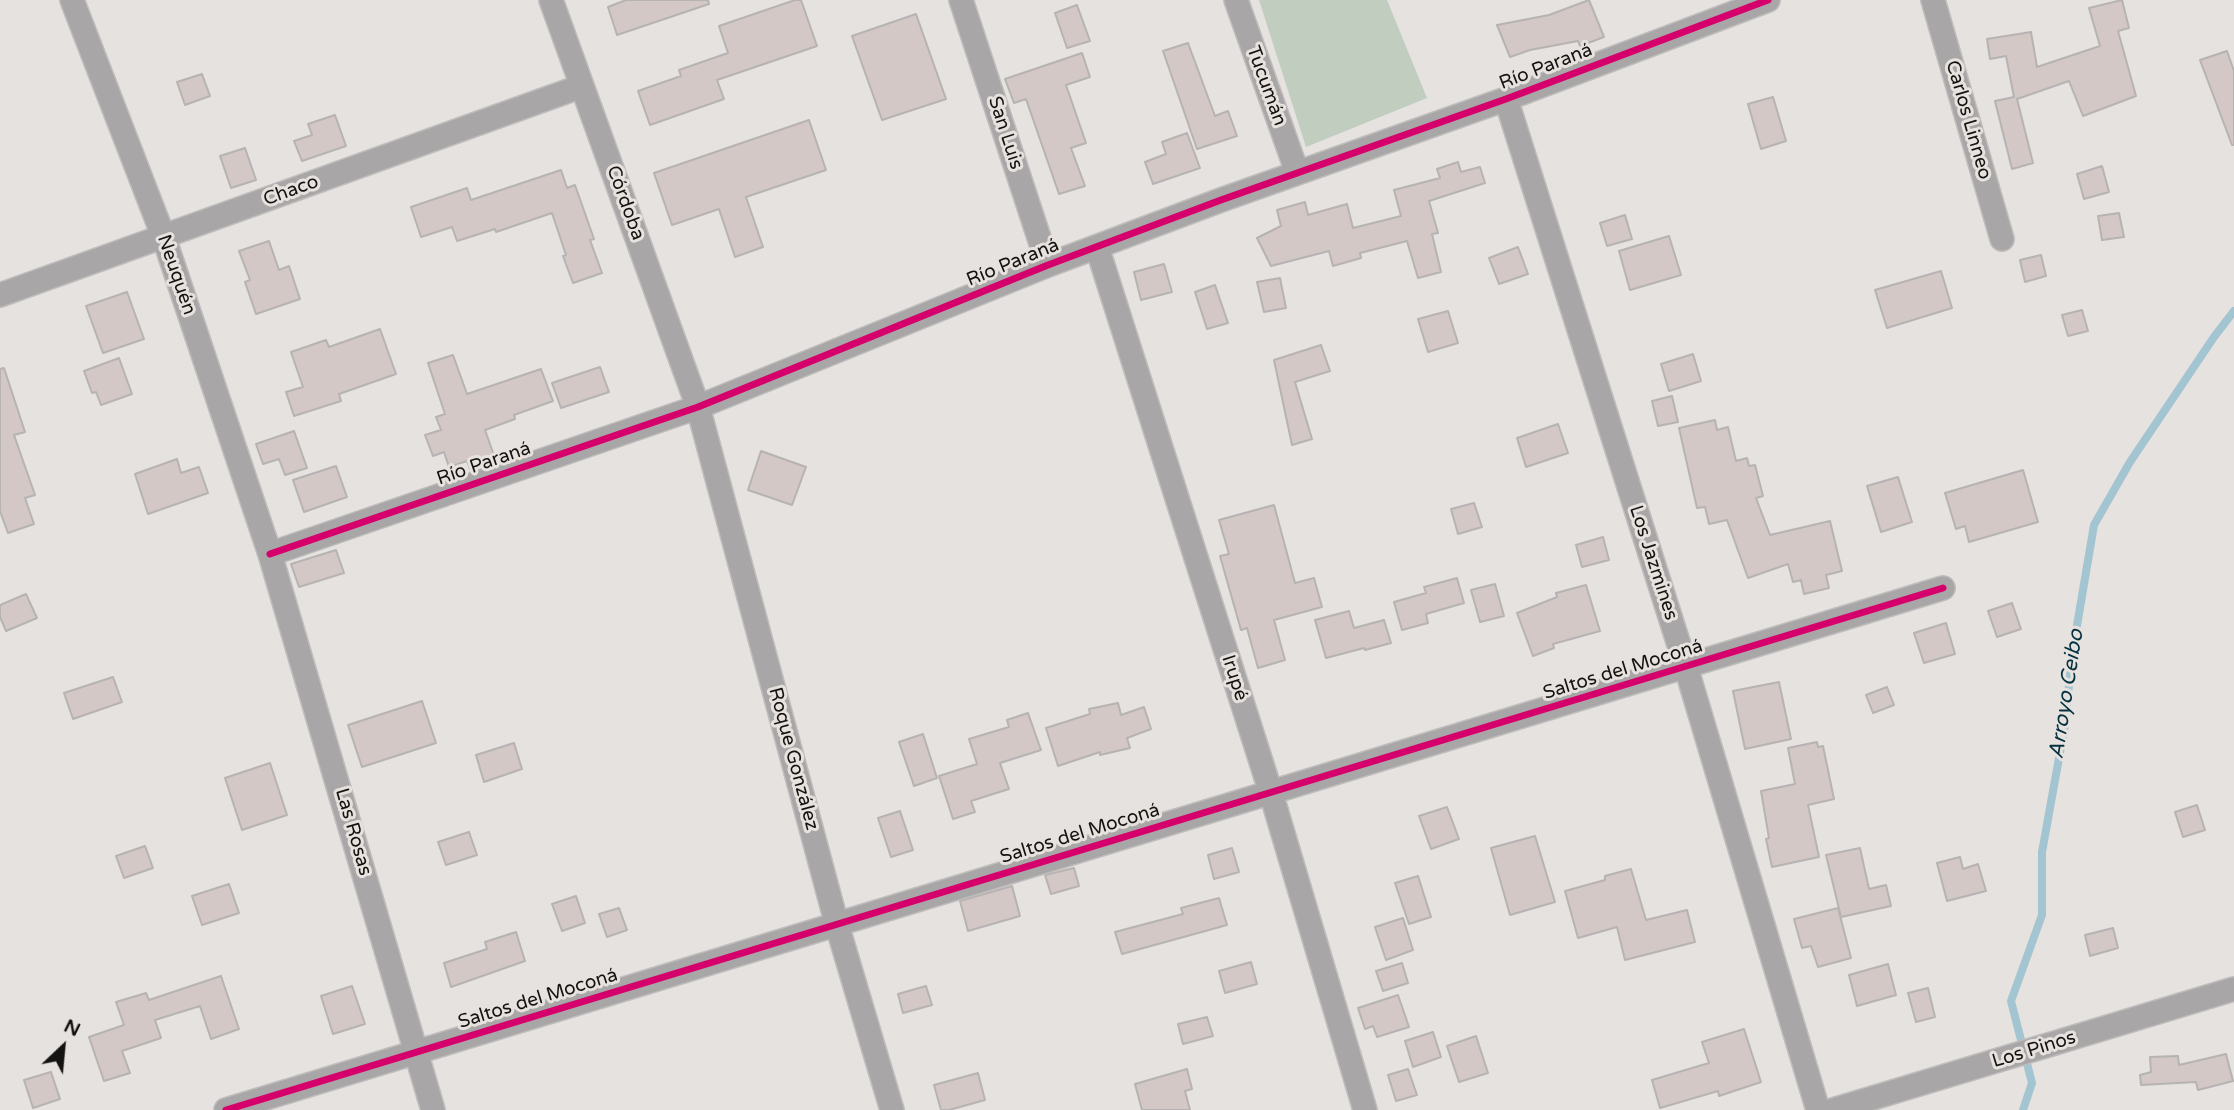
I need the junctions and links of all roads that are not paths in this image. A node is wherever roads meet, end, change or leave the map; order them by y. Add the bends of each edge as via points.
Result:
1 (72, 0) edge
2 (551, 0) edge
3 (961, 0) edge
4 (1236, 0) edge
5 (1768, 0) edge
6 (1933, 0) edge
7 (582, 86) junction
8 (1506, 99) junction
9 (1297, 172) junction
10 (164, 237) junction
11 (2003, 239) dead end
12 (1097, 247) junction
13 (1048, 265) junction
14 (0, 295) edge
15 (698, 407) junction
16 (270, 554) junction
17 (1943, 588) dead end
18 (1686, 667) junction
19 (1271, 793) junction
20 (837, 925) junction
21 (2234, 989) edge
22 (418, 1052) junction
23 (226, 1110) edge
24 (433, 1110) edge
25 (892, 1110) edge
26 (1365, 1110) edge
27 (1818, 1110) edge
28 (1833, 1110) edge

1 - 10 street, Neuquén
2 - 7 street, Córdoba
3 - 13 street, San Luis
4 - 9 street, Tucumán
5 - 8 street, Río Paraná
6 - 11 street, Carlos Linneo
7 - 10 street, Chaco
7 - 15 street, Córdoba
8 - 9 street, Río Paraná
8 - 18 street, Los Jazmines
9 - 12 street, Río Paraná
10 - 14 street, Chaco
10 - 16 street, Neuquén
12 - 13 street, Río Paraná
12 - 19 street, Irupé
13 - 15 street, Río Paraná
15 - 16 street, Río Paraná
15 - 20 street, Roque González
16 - 22 street, Las Rosas
17 - 18 street, Saltos del Moconá
18 - 19 street, Saltos del Moconá
18 - 27 street, Los Jazmines
19 - 20 street, Saltos del Moconá
19 - 26 street, Irupé
20 - 22 street, Saltos del Moconá
20 - 25 street, Roque González
21 - 28 street, Los Pinos
22 - 23 street, Saltos del Moconá
22 - 24 street, Las Rosas

